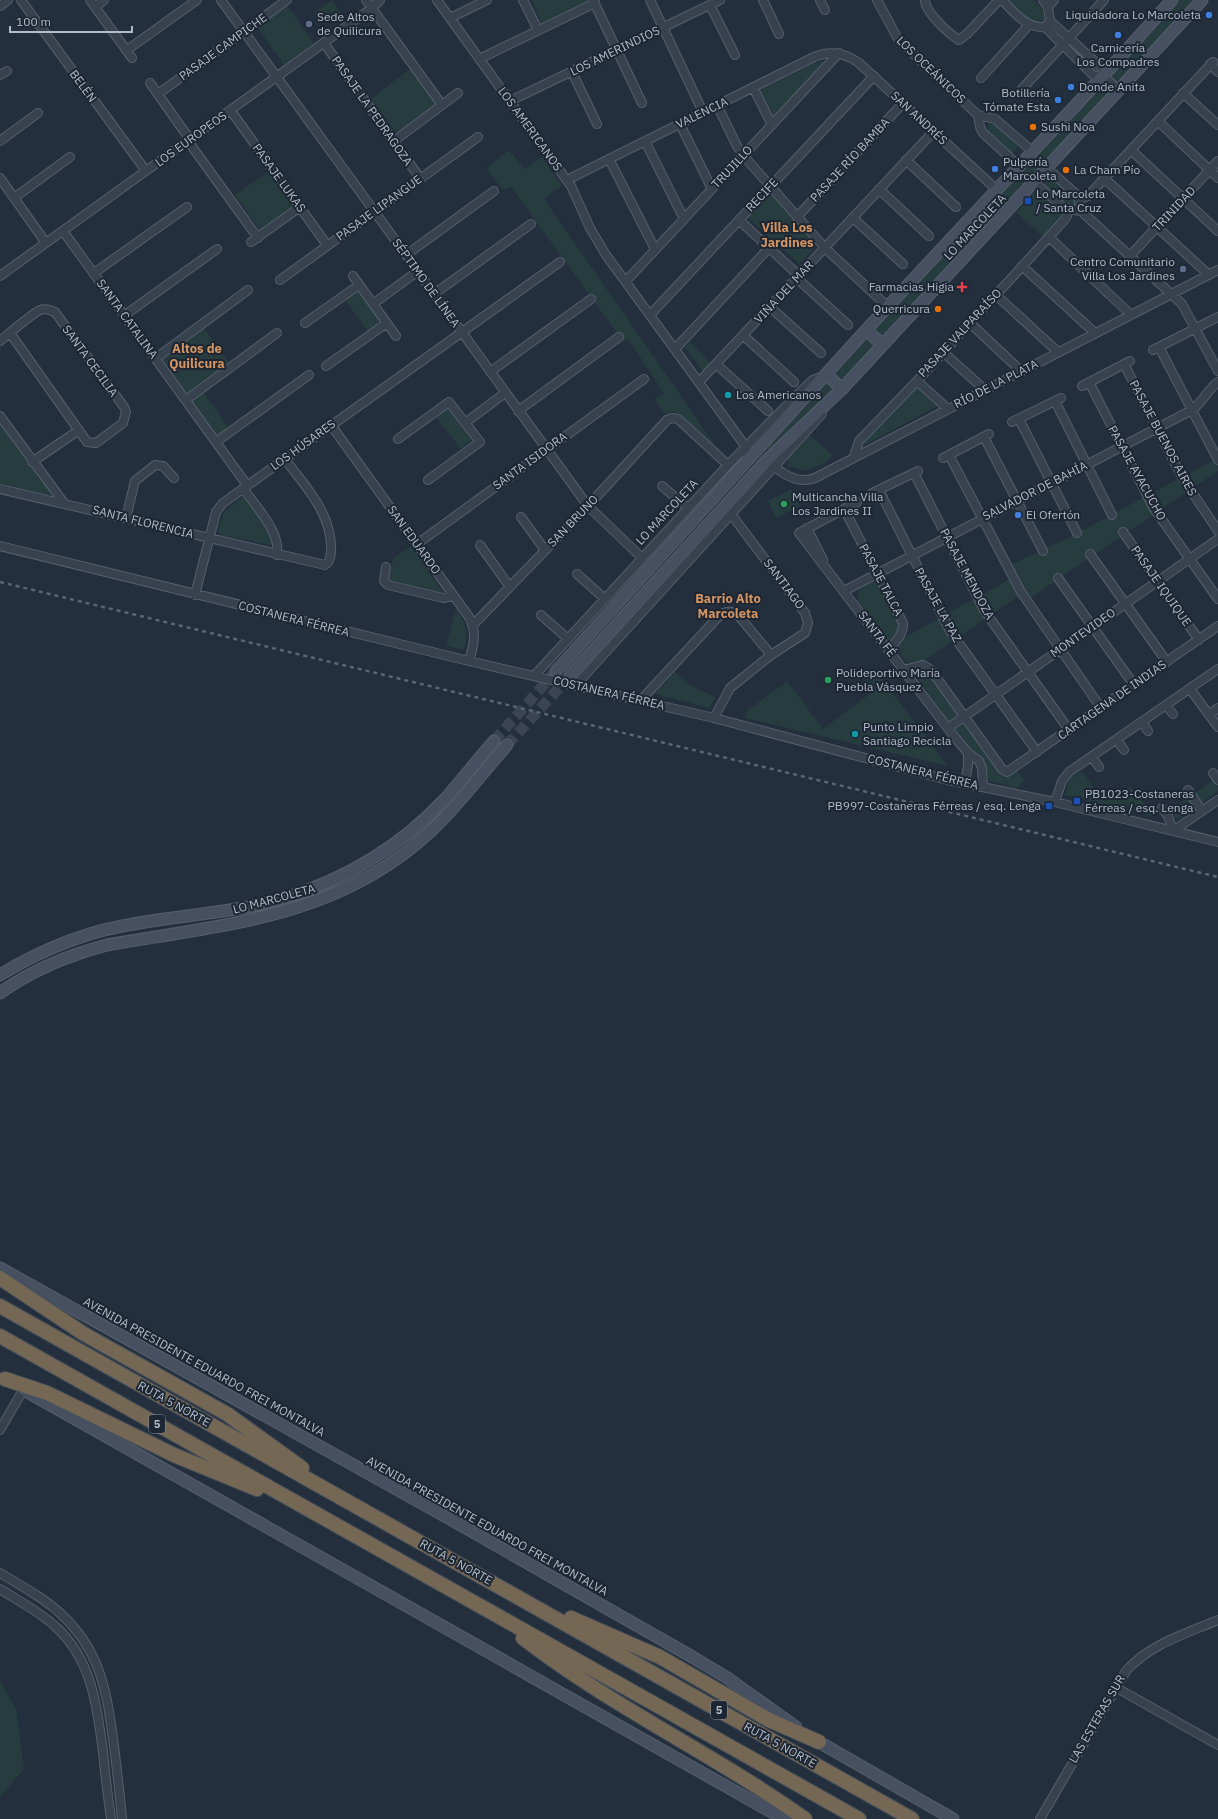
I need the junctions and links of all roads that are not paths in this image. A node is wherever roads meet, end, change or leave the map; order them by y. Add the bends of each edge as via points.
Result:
1 (8, 0) edge
2 (21, 0) edge
3 (104, 0) edge
4 (197, 0) edge
5 (221, 0) edge
6 (287, 0) edge
7 (366, 0) edge
8 (380, 0) edge
9 (437, 0) edge
10 (487, 0) edge
11 (523, 0) edge
12 (650, 0) edge
13 (763, 0) edge
14 (820, 0) edge
15 (877, 0) edge
16 (924, 0) edge
17 (1000, 0) edge
18 (1043, 0) edge
19 (1054, 0) edge
20 (1104, 0) edge
21 (1172, 0) edge
22 (1202, 0) edge
23 (594, 1) edge
24 (715, 2) edge
25 (92, 3) edge
26 (0, 6) edge
27 (1048, 7) junction
28 (372, 8) junction
29 (825, 10) dead end
30 (450, 18) junction
31 (1048, 24) junction
32 (1029, 25) junction
33 (663, 28) junction
34 (538, 30) junction
35 (244, 31) junction
36 (779, 34) dead end
37 (1069, 38) junction
38 (324, 43) junction
39 (1062, 46) junction
40 (127, 50) junction
41 (617, 50) junction
42 (839, 53) junction
43 (735, 55) dead end
44 (132, 58) dead end
45 (480, 59) junction
46 (572, 72) junction
47 (1218, 72) edge
48 (874, 76) junction
49 (1103, 76) junction
50 (277, 77) junction
51 (981, 78) dead end
52 (150, 83) dead end
53 (754, 87) junction
54 (1022, 90) dead end
55 (1119, 90) junction
56 (458, 93) dead end
57 (1183, 93) junction
58 (158, 94) junction
59 (510, 102) junction
60 (903, 102) junction
61 (642, 103) dead end
62 (442, 105) junction
63 (717, 105) junction
64 (231, 111) junction
65 (704, 112) junction
66 (38, 113) dead end
67 (978, 115) junction
68 (1158, 121) junction
69 (597, 124) dead end
70 (680, 124) junction
71 (772, 125) junction
72 (1218, 125) edge
73 (934, 131) junction
74 (478, 137) dead end
75 (190, 140) junction
76 (0, 141) edge
77 (394, 141) junction
78 (645, 141) junction
79 (1131, 150) junction
80 (1032, 151) junction
81 (743, 155) junction
82 (70, 157) dead end
83 (609, 159) junction
84 (906, 160) junction
85 (1218, 161) edge
86 (1018, 165) junction
87 (1047, 168) junction
88 (1210, 170) junction
89 (146, 172) junction
90 (0, 178) edge
91 (420, 178) junction
92 (1104, 178) junction
93 (1218, 178) edge
94 (567, 180) junction
95 (1034, 182) junction
96 (770, 186) junction
97 (712, 189) junction
98 (880, 189) junction
99 (996, 189) junction
100 (494, 191) dead end
101 (14, 198) junction
102 (1183, 198) junction
103 (1079, 200) junction
104 (187, 207) dead end
105 (300, 207) junction
106 (956, 207) dead end
107 (1069, 210) junction
108 (1081, 211) junction
109 (374, 212) junction
110 (797, 217) junction
111 (853, 218) junction
112 (684, 219) junction
113 (739, 220) junction
114 (531, 224) dead end
115 (1157, 227) junction
116 (63, 231) junction
117 (1218, 231) edge
118 (929, 236) dead end
119 (1049, 237) junction
120 (46, 243) junction
121 (327, 245) junction
122 (769, 248) junction
123 (825, 248) junction
124 (217, 249) dead end
125 (655, 249) junction
126 (406, 255) junction
127 (1130, 256) junction
128 (560, 262) dead end
129 (903, 264) dead end
130 (1022, 266) junction
131 (1218, 270) edge
132 (418, 271) junction
133 (94, 273) junction
134 (1209, 275) junction
135 (0, 276) edge
136 (353, 276) dead end
137 (798, 277) junction
138 (280, 280) dead end
139 (626, 281) junction
140 (359, 285) junction
141 (248, 290) dead end
142 (434, 294) junction
143 (996, 294) junction
144 (1172, 294) junction
145 (591, 299) dead end
146 (373, 304) junction
147 (770, 307) junction
148 (888, 307) junction
149 (650, 315) junction
150 (1132, 315) junction
151 (124, 316) junction
152 (1218, 317) edge
153 (305, 323) dead end
154 (970, 323) junction
155 (387, 324) junction
156 (848, 325) dead end
157 (1196, 328) junction
158 (866, 330) junction
159 (461, 332) junction
160 (10, 333) junction
161 (277, 333) dead end
162 (1095, 333) junction
163 (743, 335) junction
164 (396, 336) dead end
165 (619, 337) dead end
166 (0, 341) edge
167 (883, 345) junction
168 (675, 349) junction
169 (943, 352) junction
170 (1058, 352) junction
171 (821, 353) dead end
172 (156, 358) junction
173 (716, 364) junction
174 (326, 366) dead end
175 (1021, 371) junction
176 (1218, 371) edge
177 (490, 372) junction
178 (309, 375) dead end
179 (827, 375) junction
180 (644, 379) dead end
181 (917, 381) junction
182 (699, 382) junction
183 (794, 382) dead end
184 (1218, 382) edge
185 (1085, 384) joint
186 (842, 389) junction
187 (985, 390) junction
188 (505, 393) junction
189 (830, 399) junction
190 (186, 400) junction
191 (948, 409) junction
192 (1192, 410) junction
193 (518, 411) junction
194 (768, 411) dead end
195 (0, 416) edge
196 (465, 423) junction
197 (331, 425) junction
198 (1158, 428) junction
199 (79, 430) junction
200 (398, 439) dead end
201 (216, 442) junction
202 (1122, 446) junction
203 (746, 447) junction
204 (546, 450) junction
205 (854, 457) junction
206 (284, 458) junction
207 (1218, 460) edge
208 (748, 461) junction
209 (32, 462) junction
210 (728, 465) junction
211 (1087, 465) junction
212 (774, 467) junction
213 (174, 478) dead end
214 (428, 480) dead end
215 (1052, 483) junction
216 (662, 486) dead end
217 (245, 487) junction
218 (0, 489) edge
219 (875, 492) joint
220 (1016, 501) junction
221 (857, 502) dead end
222 (64, 503) junction
223 (588, 506) junction
224 (688, 508) junction
225 (844, 509) junction
226 (731, 514) junction
227 (1112, 515) dead end
228 (521, 517) dead end
229 (126, 518) junction
230 (982, 519) junction
231 (807, 528) junction
232 (1218, 531) edge
233 (1123, 532) dead end
234 (1077, 533) dead end
235 (946, 536) junction
236 (209, 538) junction
237 (1218, 539) edge
238 (417, 544) junction
239 (480, 545) dead end
240 (0, 546) edge
241 (545, 550) junction
242 (1043, 551) dead end
243 (1090, 554) dead end
244 (277, 555) junction
245 (911, 555) junction
246 (642, 558) junction
247 (1190, 559) junction
248 (824, 565) junction
249 (386, 567) dead end
250 (877, 573) junction
251 (577, 574) dead end
252 (1058, 578) dead end
253 (1157, 581) junction
254 (510, 587) junction
255 (844, 591) junction
256 (195, 595) junction
257 (454, 596) junction
258 (605, 599) junction
259 (1218, 599) edge
260 (1125, 604) junction
261 (541, 616) dead end
262 (473, 625) junction
263 (1092, 626) junction
264 (1218, 626) edge
265 (568, 639) junction
266 (1199, 640) junction
267 (1060, 649) junction
268 (889, 650) junction
269 (771, 655) junction
270 (469, 661) junction
271 (1167, 662) junction
272 (1218, 669) edge
273 (904, 670) junction
274 (556, 671) tunnel mouth
275 (1028, 672) junction
276 (534, 676) junction
277 (570, 676) tunnel mouth
278 (1134, 685) junction
279 (575, 686) junction
280 (1190, 688) junction
281 (996, 694) junction
282 (641, 700) junction
283 (1166, 705) junction
284 (1101, 708) junction
285 (1218, 708) edge
286 (1173, 714) dead end
287 (1209, 715) junction
288 (964, 716) junction
289 (714, 718) junction
290 (1142, 722) junction
291 (1218, 727) edge
292 (948, 728) junction
293 (1069, 730) junction
294 (1148, 731) dead end
295 (1117, 740) junction
296 (494, 741) tunnel mouth
297 (507, 744) tunnel mouth
298 (1124, 750) dead end
299 (1037, 752) junction
300 (968, 753) junction
301 (1092, 757) junction
302 (1099, 766) dead end
303 (1213, 773) dead end
304 (1218, 780) edge
305 (964, 783) junction
306 (983, 786) junction
307 (1188, 790) dead end
308 (1218, 800) edge
309 (1055, 802) junction
310 (1162, 808) dead end
311 (1202, 811) junction
312 (1173, 831) junction
313 (1218, 842) edge
314 (158, 921) junction
315 (136, 924) junction
316 (157, 936) junction
317 (136, 940) junction
318 (0, 975) edge
319 (0, 993) edge
320 (0, 1268) edge
321 (0, 1278) edge
322 (0, 1306) edge
323 (0, 1336) edge
324 (2, 1381) edge
325 (23, 1390) junction
326 (0, 1430) edge
327 (336, 1495) junction
328 (313, 1512) junction
329 (0, 1573) edge
330 (0, 1589) edge
331 (526, 1601) junction
332 (484, 1608) junction
333 (1218, 1620) edge
334 (1115, 1687) junction
335 (819, 1742) junction
336 (1218, 1745) edge
337 (111, 1819) edge
338 (122, 1819) edge
339 (784, 1819) edge
340 (805, 1819) edge
341 (859, 1819) edge
342 (912, 1819) edge
343 (953, 1819) edge
344 (1040, 1819) edge

1 - 26 street
2 - 89 street, BELÉN
3 - 25 street
4 - 40 street
5 - 35 street, SÉPTIMO DE LÍNEA
6 - 35 street, PASAJE CAMPICHE
7 - 28 street
8 - 28 street, LOS EUROPEOS
9 - 30 street, LOS AMERICANOS
10 - 30 street
11 - 34 street
12 - 33 street
13 - 36 street
14 - 29 street
15 - 67 street, LOS OCEÁNICOS via 898,39
16 - 17 street via 928,10 958,40
17 - 32 street
18 - 27 street
19 - 27 street
20 - 37 street
21 - 49 main road, LO MARCOLETA
22 - 55 main road, LO MARCOLETA
23 - 34 street
23 - 41 street
24 - 33 street, LOS AMERINDIOS
24 - 43 street
25 - 40 street
27 - 31 street
28 - 38 street, LOS EUROPEOS
28 - 62 street
30 - 45 street, LOS AMERICANOS
31 - 32 street via 1038,28
31 - 37 street
31 - 39 street
32 - 51 street
33 - 41 street, LOS AMERINDIOS
33 - 65 street
34 - 45 street
35 - 50 street, SÉPTIMO DE LÍNEA
35 - 58 street, PASAJE CAMPICHE
37 - 39 street
37 - 49 street via 1102,68
38 - 50 street, LOS EUROPEOS
38 - 77 street, PASAJE LA PEDRAGOZA
39 - 49 street via 1094,76
39 - 54 street
40 - 44 street
41 - 46 street, LOS AMERINDIOS
41 - 61 street
42 - 48 street, SAN ANDRÉS via 854,59
42 - 53 street, VALENCIA via 818,56
42 - 71 street, TRUJILLO
45 - 59 street, LOS AMERICANOS
46 - 59 street, LOS AMERINDIOS
46 - 69 street
47 - 57 street via 1212,63
48 - 60 street, SAN ANDRÉS
48 - 96 street, RECIFE
49 - 55 street
49 - 80 main road, LO MARCOLETA
50 - 64 street, LOS EUROPEOS
50 - 109 street, SÉPTIMO DE LÍNEA
52 - 58 street
53 - 63 street, VALENCIA
53 - 71 street
55 - 87 main road, LO MARCOLETA
56 - 62 street
57 - 68 street
57 - 72 street
58 - 75 street
59 - 94 street, LOS AMERICANOS
60 - 73 street, SAN ANDRÉS
60 - 110 street, PASAJE RÍO BAMBA
62 - 77 street
63 - 65 street, VALENCIA
63 - 81 street
64 - 75 street, LOS EUROPEOS
64 - 105 street, PASAJE LUKAS
65 - 70 street, VALENCIA
66 - 76 street
67 - 80 street, LOS OCEÁNICOS via 995,118
67 - 86 street, LOS OCEÁNICOS via 983,133
68 - 79 street
68 - 88 street
70 - 78 street, VALENCIA
70 - 97 street
71 - 81 street, TRUJILLO
73 - 84 street, VIÑA DEL MAR
73 - 99 street, SAN ANDRÉS
74 - 91 street, PASAJE LIPANGUE
75 - 89 street, LOS EUROPEOS
75 - 105 street via 255,240
77 - 91 street, PASAJE LA PEDRAGOZA
78 - 83 street, VALENCIA
78 - 112 street
79 - 92 street
79 - 102 street
80 - 86 main road, LO MARCOLETA
81 - 96 street
81 - 97 street, TRUJILLO
82 - 101 street
83 - 94 street, VALENCIA
83 - 125 street
84 - 98 street, VIÑA DEL MAR
84 - 106 street
85 - 88 street, TRINIDAD
86 - 99 main road, LO MARCOLETA
87 - 95 main road, LO MARCOLETA
87 - 103 street via 1074,192
88 - 93 street
88 - 102 street, TRINIDAD
89 - 116 street, LOS EUROPEOS
90 - 101 street
91 - 109 street, PASAJE LIPANGUE
92 - 103 street via 1088,196
92 - 115 street
94 - 139 street, LOS AMERICANOS via 595,238
95 - 107 street
95 - 167 main road, LO MARCOLETA
96 - 110 street
96 - 113 street, RECIFE
97 - 112 street, TRUJILLO
98 - 111 street, VIÑA DEL MAR
98 - 118 street
99 - 148 main road, LO MARCOLETA
100 - 126 street
101 - 120 street
102 - 115 street, TRINIDAD
102 - 117 street
103 - 108 street
104 - 133 street
105 - 121 street, PASAJE LUKAS
107 - 108 street
107 - 119 street, PASAJE VALPARAÍSO via 1066,218
108 - 127 street
109 - 121 street, PASAJE LIPANGUE
109 - 126 street, SÉPTIMO DE LÍNEA
110 - 123 street
111 - 123 street, VIÑA DEL MAR
111 - 129 street
112 - 125 street, TRUJILLO
113 - 122 street
113 - 149 street, RECIFE
114 - 142 street
115 - 127 street, TRINIDAD
115 - 134 street
116 - 120 street, LOS EUROPEOS
116 - 133 street, SANTA CATALINA
119 - 130 street, PASAJE VALPARAÍSO
119 - 150 street
120 - 135 street, LOS EUROPEOS
121 - 138 street, PASAJE LIPANGUE
122 - 137 street
122 - 168 street
123 - 137 street, VIÑA DEL MAR
123 - 148 street
124 - 151 street
125 - 139 street, TRUJILLO
126 - 132 street, SÉPTIMO DE LÍNEA
127 - 144 street
128 - 159 street, LOS HÚSARES
130 - 143 street, PASAJE VALPARAÍSO
130 - 162 street
131 - 134 street, RÍO DE LA PLATA
132 - 142 street, SÉPTIMO DE LÍNEA
132 - 146 street
133 - 151 street, SANTA CATALINA
134 - 144 street, RÍO DE LA PLATA
136 - 140 street
137 - 147 street, VIÑA DEL MAR
137 - 156 street
139 - 149 street, LOS AMERICANOS
140 - 146 street
140 - 153 street
141 - 172 street
142 - 159 street, SÉPTIMO DE LÍNEA
143 - 154 street, PASAJE VALPARAÍSO
143 - 170 street
144 - 150 street, RÍO DE LA PLATA
144 - 157 street via 1185,308
145 - 177 street
146 - 155 street
147 - 163 street, VIÑA DEL MAR
147 - 171 street
148 - 158 main road, LO MARCOLETA
149 - 168 street, LOS AMERICANOS
150 - 162 street, RÍO DE LA PLATA
151 - 172 street, SANTA CATALINA
152 - 157 street
154 - 169 street, PASAJE VALPARAÍSO
154 - 175 street
155 - 164 street
155 - 174 street
157 - 176 street
157 - 192 street via 1156,348
158 - 167 main road
158 - 179 main road, LO MARCOLETA
159 - 177 street, SÉPTIMO DE LÍNEA
159 - 197 street, LOS HÚSARES
160 - 166 street
160 - 199 street
160 - 199 street, SANTA CECILIA via 40,310 48,309 55,312 124,407 126,418 123,423 96,443 87,442
161 - 190 street
162 - 170 street, RÍO DE LA PLATA
163 - 173 street, VIÑA DEL MAR
163 - 183 street
165 - 193 street
167 - 186 main road, LO MARCOLETA
168 - 182 street, LOS AMERICANOS
169 - 181 street, PASAJE VALPARAÍSO
169 - 187 street
170 - 175 street, RÍO DE LA PLATA
172 - 190 street, SANTA CATALINA
173 - 182 street, VIÑA DEL MAR
173 - 194 street
175 - 187 street, RÍO DE LA PLATA
177 - 188 street, SÉPTIMO DE LÍNEA
178 - 201 street
179 - 186 main road
179 - 203 street, LO MARCOLETA via 814,380
179 - 208 main road, LO MARCOLETA
180 - 204 street, SANTA ISIDORA
181 - 191 street
181 - 205 street, PASAJE VALPARAÍSO via 858,441
182 - 203 street, LOS AMERICANOS
184 - 192 street, SALVADOR DE BAHÍA
185 - 198 street, PASAJE BUENOS AIRES via 1127,362
185 - 202 street, PASAJE AYACUCHO
186 - 189 main road, LO MARCOLETA
187 - 191 street, RÍO DE LA PLATA
188 - 193 street, SÉPTIMO DE LÍNEA
188 - 196 street
189 - 212 street, LO MARCOLETA via 823,413
189 - 277 main road, LO MARCOLETA via 767,460
190 - 201 street, SANTA CATALINA
191 - 205 street, RÍO DE LA PLATA
192 - 198 street, SALVADOR DE BAHÍA
192 - 207 street
193 - 204 street, SÉPTIMO DE LÍNEA
195 - 209 street
196 - 200 street via 449,402
196 - 214 street via 480,442
197 - 206 street, LOS HÚSARES
197 - 238 street, SAN EDUARDO
198 - 202 street, SALVADOR DE BAHÍA
198 - 232 street, PASAJE BUENOS AIRES via 1190,491
199 - 209 street
201 - 217 street, SANTA CATALINA
202 - 211 street, SALVADOR DE BAHÍA
202 - 247 street, PASAJE AYACUCHO via 1153,507
203 - 208 street, LOS AMERICANOS
203 - 210 street, LO MARCOLETA
204 - 223 street, SÉPTIMO DE LÍNEA
204 - 238 street, SANTA ISIDORA
205 - 212 street, RÍO DE LA PLATA via 807,480 791,478
206 - 217 street, LOS HÚSARES
206 - 244 street, SANTA FLORENCIA via 325,517 330,541 330,560 327,564 320,565
208 - 274 main road, LO MARCOLETA
209 - 222 street
210 - 223 street, SAN BRUNO via 680,421 672,418 665,422
210 - 224 street, LO MARCOLETA
211 - 215 street, SALVADOR DE BAHÍA
211 - 215 street via 1058,399 1016,421
211 - 227 street
212 - 226 street, LO MARCOLETA
213 - 229 street via 164,466 155,465 146,470 135,481
215 - 220 street, SALVADOR DE BAHÍA
215 - 234 street
216 - 224 street
217 - 236 street, LOS HÚSARES via 218,508
217 - 244 street, SANTA CATALINA via 275,534 278,544
218 - 222 street, SANTA FLORENCIA
219 - 235 street, PASAJE MENDOZA via 916,472
219 - 245 street, PASAJE LA PAZ
220 - 230 street, SALVADOR DE BAHÍA
220 - 230 street via 987,435 946,456
220 - 242 street
221 - 225 street
222 - 229 street, SANTA FLORENCIA
223 - 241 street, SAN BRUNO
223 - 246 street, SÉPTIMO DE LÍNEA
224 - 246 street, LO MARCOLETA
225 - 231 street
225 - 250 street, PASAJE TALCA
226 - 269 street, SANTIAGO via 808,619 805,633
226 - 279 street, LO MARCOLETA
228 - 241 street
229 - 236 street, SANTA FLORENCIA
230 - 235 street, SALVADOR DE BAHÍA
230 - 267 street via 1021,592
231 - 248 street
231 - 248 street via 799,533
233 - 253 street, PASAJE IQUIQUE
235 - 245 street, SALVADOR DE BAHÍA
235 - 275 street, PASAJE MENDOZA via 984,610
236 - 244 street, SANTA FLORENCIA
236 - 256 street, LOS HÚSARES
237 - 247 street, MONTEVIDEO
238 - 257 street, SAN EDUARDO
239 - 254 street
240 - 256 street, COSTANERA FÉRREA
241 - 254 street, SAN BRUNO
243 - 260 street
245 - 250 street, SALVADOR DE BAHÍA
245 - 281 street, PASAJE LA PAZ via 953,635
246 - 258 street, LO MARCOLETA
247 - 253 street, MONTEVIDEO
247 - 259 street, PASAJE AYACUCHO
248 - 255 street, SANTA FÉ
249 - 257 street via 384,581 388,585 446,598
250 - 255 street, SALVADOR DE BAHÍA
250 - 268 street, PASAJE TALCA via 904,628
251 - 258 street
252 - 263 street
253 - 260 street, MONTEVIDEO
253 - 266 street, PASAJE IQUIQUE
254 - 262 street, SAN BRUNO
255 - 268 street, SANTA FÉ
256 - 270 street, COSTANERA FÉRREA
257 - 262 street, SAN EDUARDO
258 - 265 street, LO MARCOLETA
260 - 263 street, MONTEVIDEO
260 - 271 street
261 - 265 street
262 - 270 street, SAN EDUARDO via 475,642
263 - 267 street, MONTEVIDEO
263 - 278 street
264 - 266 street, CARTAGENA DE INDIAS
265 - 276 street, LO MARCOLETA
266 - 271 street, CARTAGENA DE INDIAS
267 - 275 street, MONTEVIDEO
267 - 284 street
268 - 273 street, SANTA FÉ
269 - 282 street via 738,614 726,612 719,616
269 - 289 street, SANTIAGO via 730,688
270 - 276 street, COSTANERA FÉRREA
271 - 278 street, CARTAGENA DE INDIAS
272 - 280 street
273 - 288 street via 923,665 928,667
273 - 292 street, SANTA FÉ
275 - 281 street, MONTEVIDEO
275 - 293 street, PASAJE MENDOZA
276 - 279 street, COSTANERA FÉRREA
278 - 284 street, CARTAGENA DE INDIAS
279 - 282 street, COSTANERA FÉRREA
280 - 283 street
280 - 287 street
281 - 288 street, MONTEVIDEO
281 - 299 street, PASAJE LA PAZ
282 - 289 street, COSTANERA FÉRREA
283 - 286 street
283 - 290 street
284 - 293 street, CARTAGENA DE INDIAS
285 - 287 street
287 - 291 street
288 - 292 street, MONTEVIDEO
288 - 299 street, CARTAGENA DE INDIAS via 1006,772
289 - 305 street, COSTANERA FÉRREA
290 - 294 street
290 - 295 street
292 - 300 street, SANTA FÉ
293 - 299 street, CARTAGENA DE INDIAS
295 - 298 street
295 - 301 street
296 - 314 main road, LO MARCOLETA via 444,799 414,828 379,854 348,872 304,892 263,904
297 - 316 main road, LO MARCOLETA via 430,832 367,878 330,896 291,910 230,924
300 - 305 street
300 - 306 street, SANTA FÉ via 977,758 981,765
301 - 302 street
301 - 309 street via 1063,779
303 - 304 street
305 - 306 street, COSTANERA FÉRREA
306 - 309 street, COSTANERA FÉRREA
307 - 311 street
308 - 311 street
309 - 312 street, COSTANERA FÉRREA
310 - 312 street
311 - 312 street
312 - 313 street, COSTANERA FÉRREA
314 - 315 main road, LO MARCOLETA
314 - 316 main road via 155,928
315 - 317 main road
315 - 318 main road, LO MARCOLETA via 68,941 35,955
316 - 317 main road, LO MARCOLETA
317 - 319 main road, LO MARCOLETA via 74,955 42,968
320 - 335 main road, AVENIDA PRESIDENTE EDUARDO FREI MONTALVA via 700,1661
321 - 327 highway via 84,1334 236,1420
322 - 327 highway, RUTA 5 NORTE / 5
323 - 328 highway, 5
324 - 325 main road
324 - 328 highway via 47,1393 174,1455
325 - 326 street
325 - 339 main road
327 - 331 highway, RUTA 5 NORTE / 5
328 - 332 highway, 5
329 - 338 street via 41,1598 61,1614 84,1641 96,1661 108,1702
330 - 337 street via 56,1627 83,1663 91,1681 97,1706
331 - 335 highway via 660,1657 769,1720
331 - 342 highway, RUTA 5 NORTE / 5
332 - 340 highway via 578,1678 739,1775
332 - 341 highway, 5
333 - 334 street, LAS ESTERAS SUR via 1163,1643 1146,1653 1126,1671
334 - 336 street
334 - 344 street, LAS ESTERAS SUR
335 - 343 main road, AVENIDA PRESIDENTE EDUARDO FREI MONTALVA

